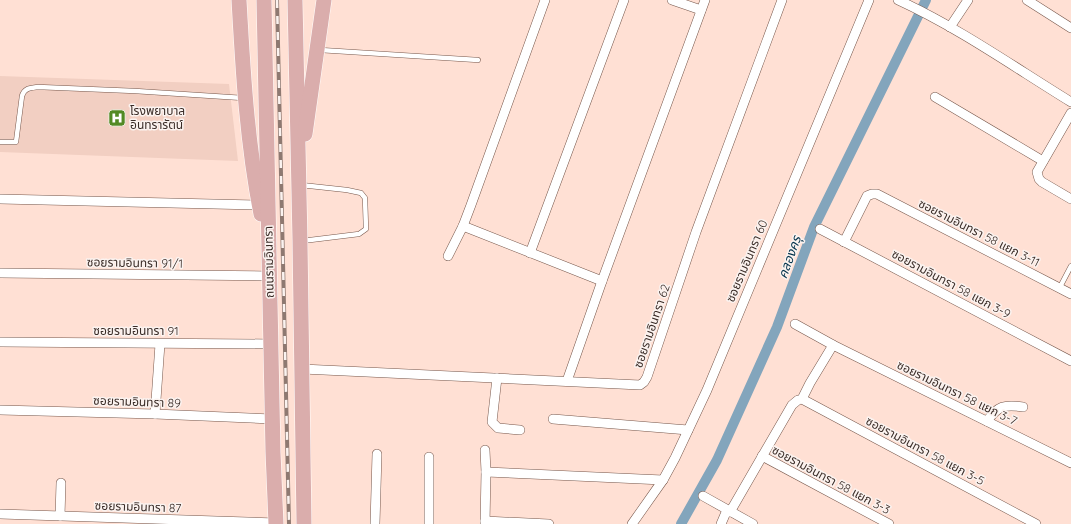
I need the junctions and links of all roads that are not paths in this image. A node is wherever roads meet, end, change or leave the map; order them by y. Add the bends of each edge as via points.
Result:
1 (239, 0) edge
2 (264, 0) edge
3 (295, 0) edge
4 (324, 0) edge
5 (545, 0) edge
6 (624, 0) edge
7 (672, 0) edge
8 (705, 0) edge
9 (782, 0) edge
10 (869, 0) edge
11 (898, 0) edge
12 (968, 0) edge
13 (1027, 0) edge
14 (701, 10) junction
15 (950, 27) junction
16 (1071, 28) edge
17 (318, 50) junction
18 (478, 60) dead end
19 (935, 97) dead end
20 (245, 98) junction
21 (1071, 102) edge
22 (1071, 113) edge
23 (0, 142) edge
24 (1043, 162) junction
25 (299, 168) junction
26 (299, 185) junction
27 (0, 198) edge
28 (1071, 199) edge
29 (259, 205) junction
30 (463, 226) junction
31 (820, 229) dead end
32 (300, 241) junction
33 (844, 242) junction
34 (530, 253) junction
35 (269, 254) junction
36 (448, 256) dead end
37 (1071, 266) edge
38 (0, 273) edge
39 (269, 276) junction
40 (602, 281) junction
41 (1060, 287) junction
42 (1071, 294) edge
43 (795, 324) dead end
44 (0, 342) edge
45 (160, 344) junction
46 (271, 344) junction
47 (833, 345) junction
48 (1071, 361) edge
49 (302, 369) junction
50 (497, 378) junction
51 (567, 381) junction
52 (802, 399) junction
53 (1023, 407) dead end
54 (0, 410) edge
55 (155, 414) junction
56 (553, 418) dead end
57 (273, 419) junction
58 (987, 421) junction
59 (520, 430) dead end
60 (688, 430) junction
61 (485, 450) dead end
62 (377, 454) dead end
63 (762, 456) junction
64 (429, 457) dead end
65 (1071, 463) edge
66 (486, 472) junction
67 (663, 480) junction
68 (61, 483) dead end
69 (703, 496) dead end
70 (729, 511) junction
71 (0, 514) edge
72 (60, 516) junction
73 (485, 522) edge
74 (276, 524) edge
75 (304, 524) edge
76 (375, 524) edge
77 (429, 524) edge
78 (549, 524) edge
79 (632, 524) edge
80 (721, 524) edge
81 (753, 524) edge
82 (890, 524) edge
83 (1036, 524) edge

1 - 20 main road
2 - 35 main road, ถนนรามอินทรา
3 - 25 main road
4 - 17 main road
5 - 30 street
6 - 34 street
7 - 14 street
8 - 14 street
9 - 51 street, ซอยรามอินทรา 62 via 696,232 647,377 640,385
10 - 60 street, ซอยรามอินทรา 60
11 - 15 street
12 - 15 street
13 - 16 street
14 - 40 street
15 - 21 street
17 - 18 lane
17 - 25 main road
19 - 24 street
20 - 23 lane via 27,88 22,96 16,142
20 - 29 main road
22 - 24 street
24 - 28 street via 1037,172 1039,179
25 - 26 main road
26 - 32 main road
26 - 32 lane via 361,193 365,198 366,229 359,234
27 - 29 street
29 - 35 main road
30 - 34 street
30 - 36 street
31 - 33 street, ซอยรามอินทรา 58 แยก 3-9
32 - 49 main road
33 - 41 street, ซอยรามอินทรา 58 แยก 3-11 via 864,201 870,194 876,194
33 - 48 street, ซอยรามอินทรา 58 แยก 3-9
34 - 40 street
35 - 39 main road, ถนนรามอินทรา
37 - 41 lane
38 - 39 street, ซอยรามอินทรา 91/1
39 - 46 main road, ถนนรามอินทรา
40 - 51 street
41 - 42 street, ซอยรามอินทรา 58 แยก 3-11
43 - 47 street, ซอยรามอินทรา 58 แยก 3-7
44 - 45 street, ซอยรามอินทรา 91
45 - 46 street, ซอยรามอินทรา 91
45 - 55 street
46 - 57 main road, ถนนรามอินทรา
47 - 52 street
47 - 58 street, ซอยรามอินทรา 58 แยก 3-7
49 - 50 street, ซอยรามอินทรา 62
49 - 75 main road
50 - 51 street, ซอยรามอินทรา 62
50 - 59 street via 492,422 498,428
52 - 63 street via 792,405
52 - 83 street, ซอยรามอินทรา 58 แยก 3-5
53 - 58 street via 1002,407
54 - 55 street, ซอยรามอินทรา 89
55 - 57 street, ซอยรามอินทรา 89
56 - 60 street
57 - 74 main road, ถนนรามอินทรา
58 - 65 street, ซอยรามอินทรา 58 แยก 3-7
60 - 67 street, ซอยรามอินทรา 60
61 - 66 street
62 - 76 street
63 - 70 street
63 - 82 street, ซอยรามอินทรา 58 แยก 3-3
64 - 77 street
66 - 67 street
66 - 73 street
67 - 79 street, ซอยรามอินทรา 60
68 - 72 street
69 - 70 street
70 - 80 street
70 - 81 street
71 - 72 street, ซอยรามอินทรา 87
72 - 74 street, ซอยรามอินทรา 87
73 - 78 street

